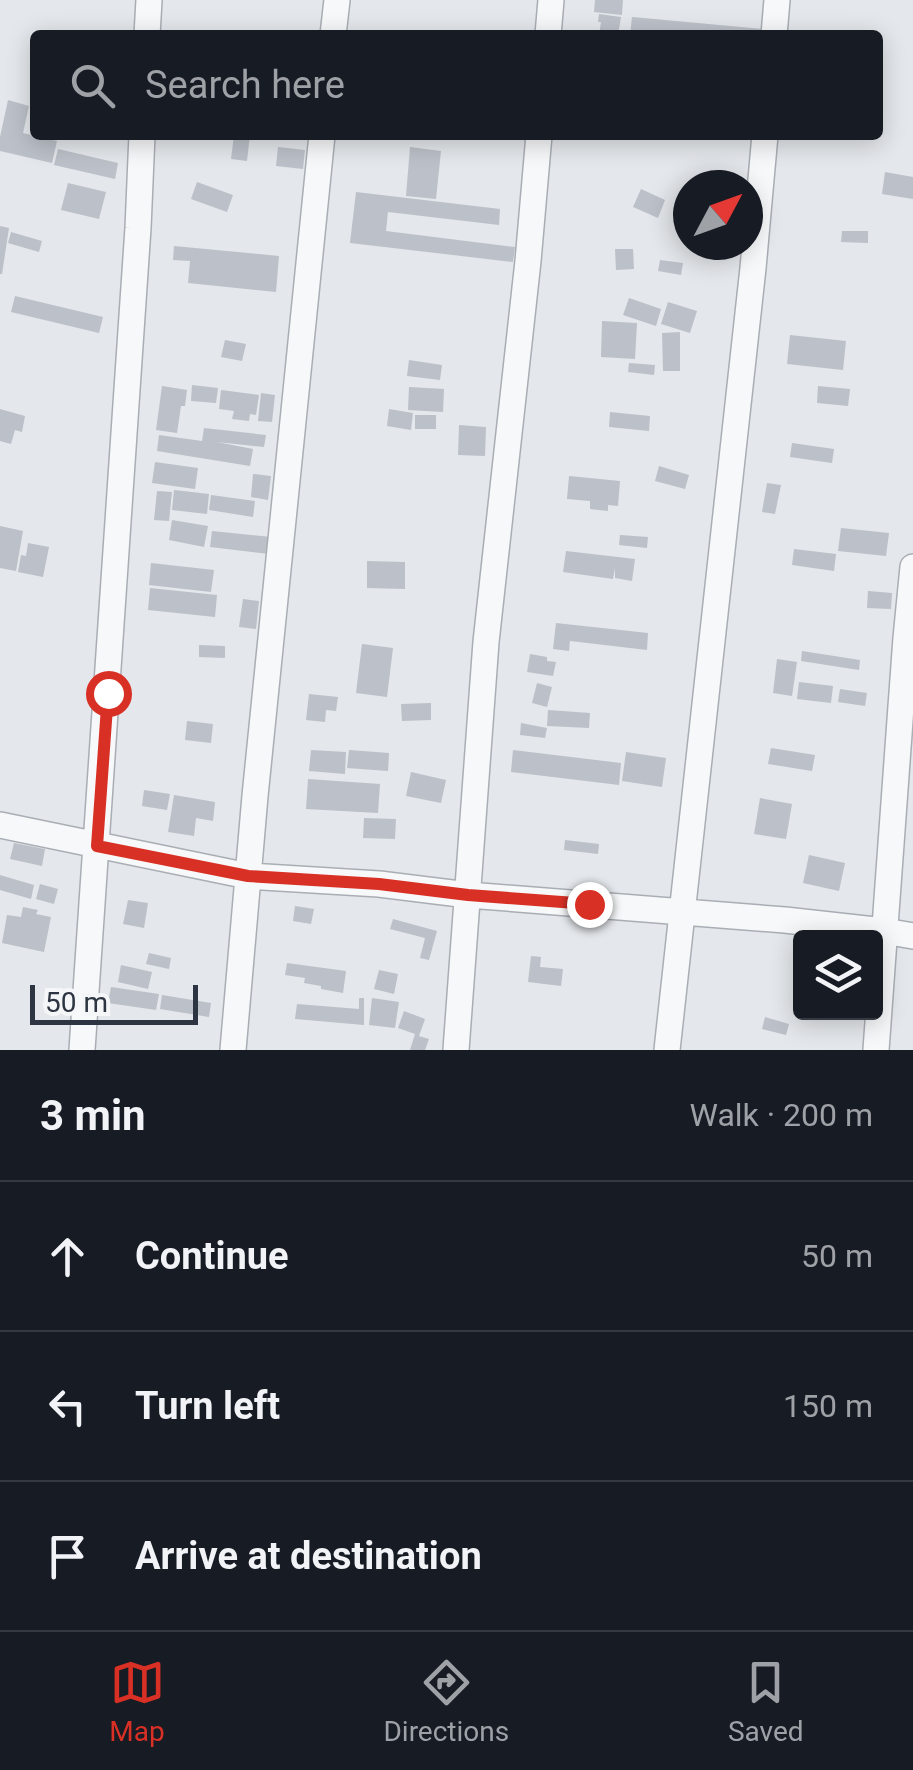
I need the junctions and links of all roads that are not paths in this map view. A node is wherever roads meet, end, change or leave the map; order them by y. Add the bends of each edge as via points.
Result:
1 (148, 0) edge
2 (337, 0) edge
3 (551, 0) edge
4 (778, 0) edge
5 (147, 30) edge
6 (334, 30) edge
7 (548, 30) edge
8 (775, 30) edge
9 (142, 140) edge
10 (322, 140) edge
11 (540, 140) edge
12 (765, 140) edge
13 (913, 567) edge
14 (0, 825) edge
15 (97, 846) junction
16 (248, 876) junction
17 (468, 895) junction
18 (682, 912) junction
19 (884, 930) junction
20 (913, 936) edge
21 (82, 1050) edge
22 (232, 1050) edge
23 (456, 1050) edge
24 (667, 1050) edge
25 (876, 1050) edge

1 - 5 street
2 - 6 street
3 - 7 street
4 - 8 street
9 - 15 street
10 - 16 street
11 - 17 street via 486,642
12 - 18 street
13 - 19 street
14 - 15 street
15 - 16 street
15 - 21 street
16 - 17 street
16 - 22 street
17 - 18 street
17 - 23 street
18 - 19 street
18 - 24 street
19 - 20 street
19 - 25 street

